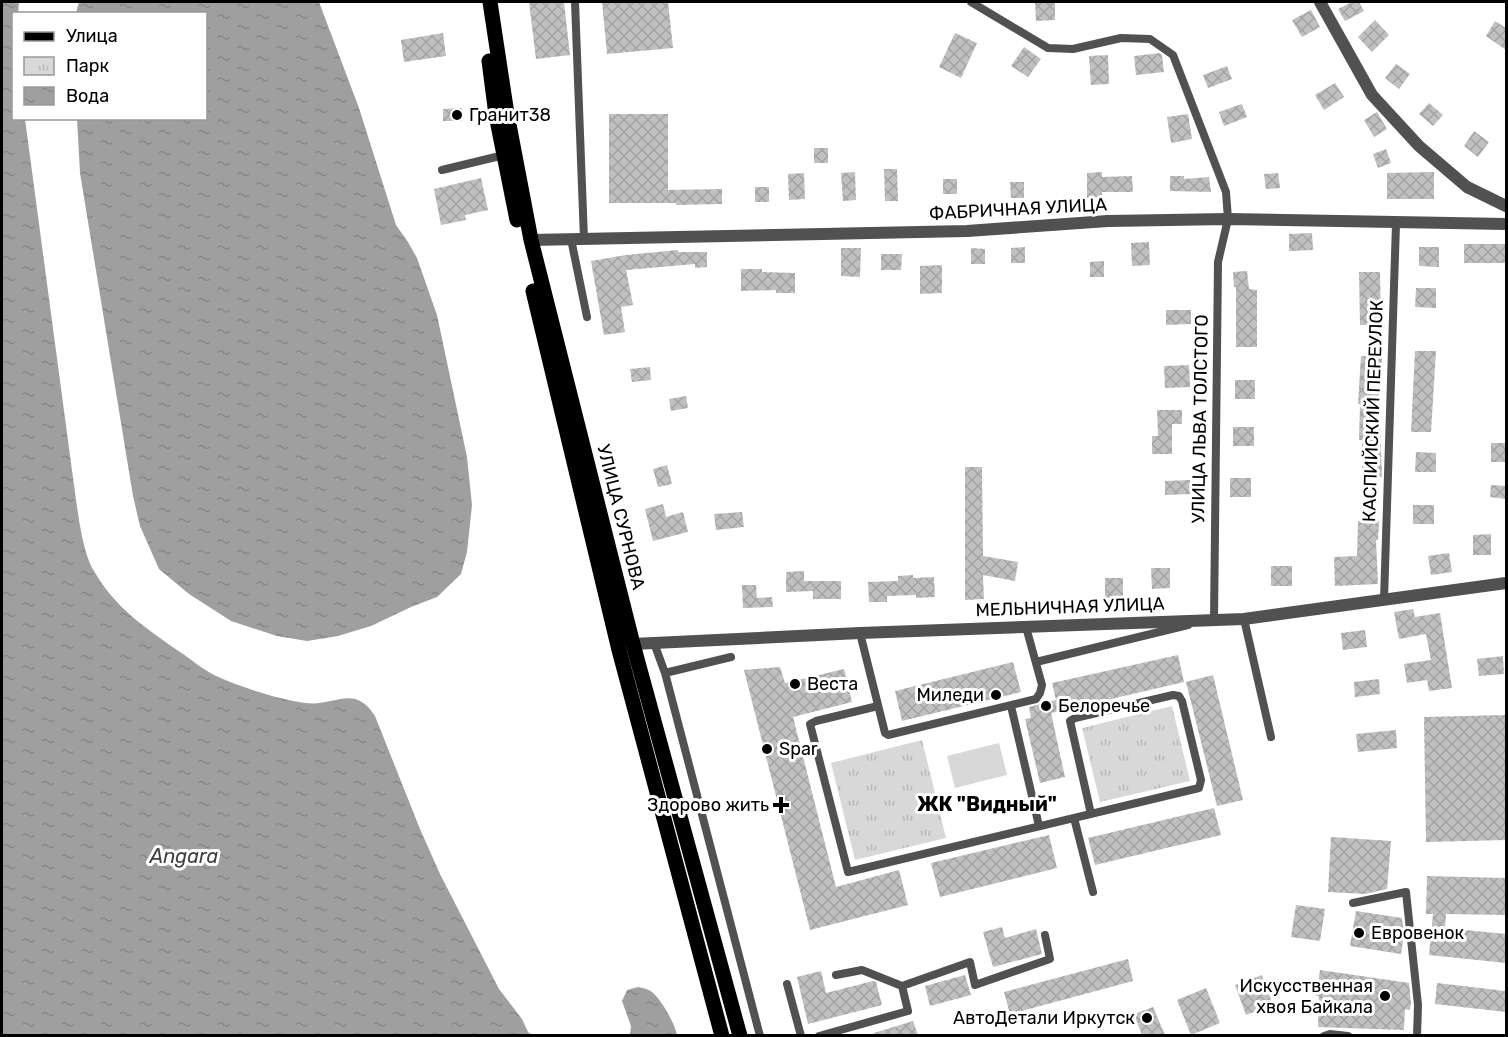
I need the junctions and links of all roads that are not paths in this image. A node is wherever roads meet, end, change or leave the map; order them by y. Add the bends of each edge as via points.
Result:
1 (481, 2) edge
2 (490, 2) edge
3 (575, 2) edge
4 (971, 2) edge
5 (1320, 2) edge
6 (504, 155) junction
7 (442, 170) dead end
8 (1506, 206) edge
9 (1228, 219) junction
10 (1396, 224) junction
11 (1506, 224) edge
12 (577, 239) junction
13 (531, 240) junction
14 (587, 317) dead end
15 (1506, 583) edge
16 (1384, 600) junction
17 (1244, 619) junction
18 (1210, 620) junction
19 (1026, 627) junction
20 (860, 633) junction
21 (654, 643) junction
22 (633, 644) junction
23 (732, 657) dead end
24 (1036, 662) junction
25 (665, 673) junction
26 (878, 706) junction
27 (1011, 706) junction
28 (1271, 737) dead end
29 (1091, 814) junction
30 (1074, 818) junction
31 (1039, 826) junction
32 (1093, 892) dead end
33 (1353, 903) dead end
34 (1045, 935) dead end
35 (836, 975) dead end
36 (787, 984) dead end
37 (902, 986) junction
38 (722, 1035) edge
39 (740, 1035) edge
40 (760, 1035) edge
41 (801, 1035) edge
42 (819, 1035) edge
43 (1328, 1035) edge
44 (1348, 1035) edge
45 (1417, 1035) edge

1 - 6 main road, УЛИЦА СУРНОВА
2 - 13 main road, УЛИЦА СУРНОВА
3 - 12 lane
4 - 9 lane, УЛИЦА ЛЬВА ТОЛСТОГО via 1048,48 1073,49 1121,38 1150,39 1173,54 1226,192
5 - 8 street via 1372,95 1419,146 1467,187
6 - 7 lane
6 - 38 main road, УЛИЦА СУРНОВА via 619,650
9 - 10 street, ФАБРИЧНАЯ УЛИЦА
9 - 12 street, ФАБРИЧНАЯ УЛИЦА via 1108,221 967,231
9 - 18 lane, УЛИЦА ЛЬВА ТОЛСТОГО via 1218,262
10 - 11 street, ФАБРИЧНАЯ УЛИЦА
10 - 16 lane, КАСПИЙСКИЙ ПЕРЕУЛОК
12 - 13 street, ФАБРИЧНАЯ УЛИЦА
12 - 14 lane
13 - 22 main road, УЛИЦА СУРНОВА
15 - 16 street, МЕЛЬНИЧНАЯ УЛИЦА
16 - 17 street, МЕЛЬНИЧНАЯ УЛИЦА
17 - 18 street, МЕЛЬНИЧНАЯ УЛИЦА
17 - 28 lane
18 - 19 street, МЕЛЬНИЧНАЯ УЛИЦА
18 - 24 lane
19 - 20 street, МЕЛЬНИЧНАЯ УЛИЦА
19 - 24 lane
20 - 21 street, МЕЛЬНИЧНАЯ УЛИЦА
20 - 26 lane
21 - 22 street, МЕЛЬНИЧНАЯ УЛИЦА
21 - 25 lane
22 - 39 main road, УЛИЦА СУРНОВА
23 - 25 lane
24 - 27 lane via 1042,685 1040,693 1033,701
25 - 40 lane
26 - 27 lane via 888,735
26 - 31 lane via 810,724 848,872
27 - 31 lane
29 - 29 lane via 1201,786 1179,696 1070,721
29 - 30 lane
30 - 31 lane
30 - 32 lane
33 - 45 lane via 1406,892 1418,1005
34 - 37 lane via 1050,959 975,985 970,962
35 - 37 lane via 862,970
36 - 41 lane
37 - 42 lane via 908,1011
43 - 44 lane

